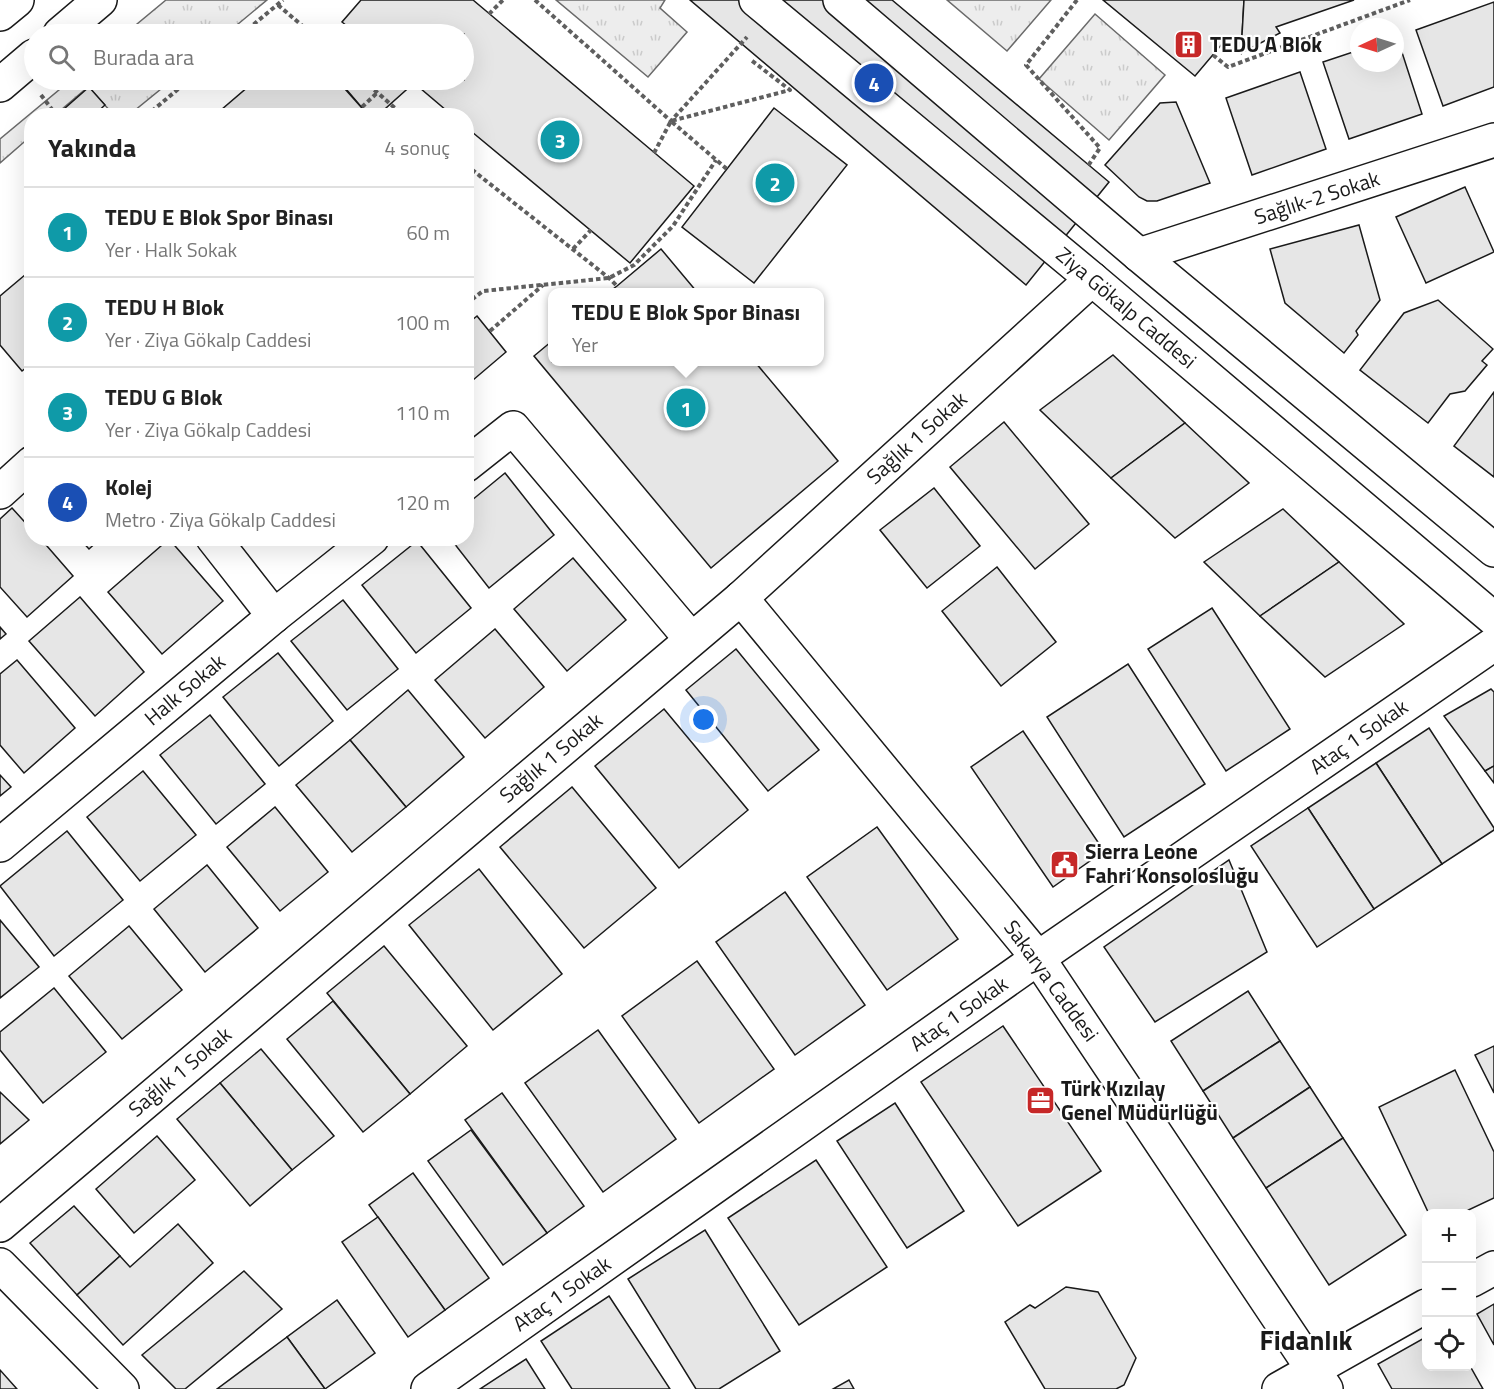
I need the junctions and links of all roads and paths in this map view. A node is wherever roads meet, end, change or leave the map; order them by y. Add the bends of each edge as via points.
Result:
1 (17, 0) edge
2 (100, 0) edge
3 (283, 0) edge
4 (502, 0) edge
5 (535, 0) edge
6 (840, 0) edge
7 (1077, 0) edge
8 (1410, 0) edge
9 (278, 5) junction
10 (763, 6) edge
11 (0, 14) edge
12 (489, 14) dead end
13 (72, 24) edge
14 (254, 24) edge
15 (300, 24) edge
16 (1213, 55) dead end
17 (751, 60) dead end
18 (24, 65) edge
19 (0, 85) edge
20 (177, 90) edge
21 (376, 90) edge
22 (378, 92) junction
23 (362, 107) dead end
24 (156, 108) edge
25 (395, 108) edge
26 (671, 122) junction
27 (1494, 140) edge
28 (654, 153) dead end
29 (716, 160) junction
30 (728, 170) dead end
31 (474, 171) edge
32 (1068, 195) junction
33 (591, 230) dead end
34 (573, 249) junction
35 (1139, 255) junction
36 (609, 278) junction
37 (1092, 279) junction
38 (544, 285) junction
39 (617, 286) dead end
40 (474, 298) edge
41 (490, 332) dead end
42 (474, 459) edge
43 (24, 470) edge
44 (0, 492) edge
45 (219, 546) edge
46 (362, 546) edge
47 (1494, 550) edge
48 (741, 598) junction
49 (274, 616) junction
50 (1494, 619) edge
51 (691, 639) junction
52 (1494, 644) edge
53 (0, 845) edge
54 (1038, 958) junction
55 (0, 1225) edge
56 (0, 1265) edge
57 (1494, 1268) edge
58 (1476, 1278) edge
59 (1422, 1309) edge
60 (1321, 1379) edge
61 (122, 1389) edge
62 (428, 1389) edge
63 (1279, 1389) edge

1 - 11 street
2 - 13 street
3 - 9 path
4 - 12 path
5 - 26 path
6 - 32 street
7 - 32 path via 1026,64 1100,148
8 - 16 path via 1228,67
9 - 14 path
9 - 15 path
10 - 26 path
10 - 37 street, Ziya Gökalp Caddesi
17 - 26 path via 790,90
18 - 19 street
20 - 24 path
21 - 22 path
22 - 23 path
22 - 25 path
26 - 28 path
26 - 29 path
27 - 35 street, Sağlık-2 Sokak
29 - 30 path
29 - 36 path via 673,226 634,265
31 - 34 path
32 - 35 street
33 - 34 path
34 - 36 path
35 - 47 street
36 - 38 path
36 - 39 path
37 - 48 street, Sağlık 1 Sokak
37 - 50 street, Ziya Gökalp Caddesi
38 - 40 path via 483,291
38 - 41 path
42 - 51 street via 513,428
43 - 44 street
45 - 49 street
46 - 49 street, Halk Sokak
48 - 51 street, Sağlık 1 Sokak
48 - 54 street, Sakarya Caddesi
49 - 53 street, Halk Sokak
51 - 55 street, Sağlık 1 Sokak
52 - 54 street, Ataç 1 Sokak
54 - 60 street, Sakarya Caddesi
54 - 62 street, Ataç 1 Sokak
56 - 61 street
57 - 58 street
59 - 60 street
60 - 63 street

